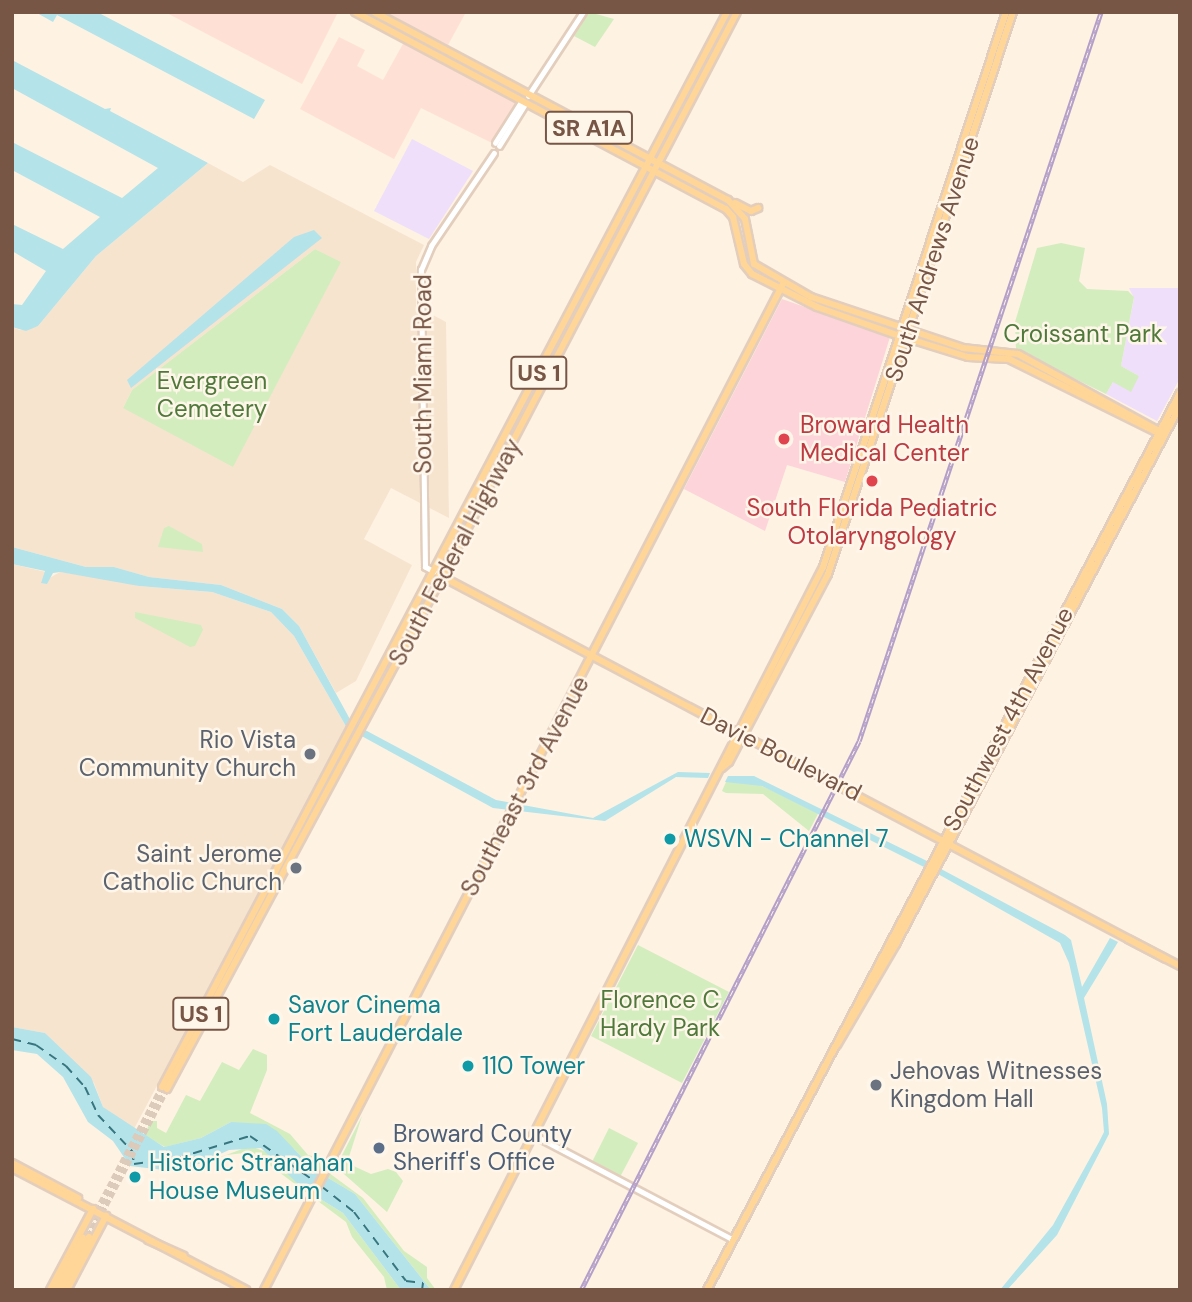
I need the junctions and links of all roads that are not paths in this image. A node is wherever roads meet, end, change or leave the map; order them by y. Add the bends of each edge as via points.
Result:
1 (355, 12) edge
2 (374, 12) edge
3 (583, 12) edge
4 (727, 12) edge
5 (737, 12) edge
6 (1006, 12) edge
7 (1013, 12) edge
8 (707, 52) junction
9 (702, 61) junction
10 (708, 68) junction
11 (704, 76) junction
12 (528, 96) junction
13 (513, 97) junction
14 (523, 103) junction
15 (649, 163) junction
16 (659, 164) junction
17 (655, 171) junction
18 (702, 186) junction
19 (698, 194) junction
20 (728, 200) junction
21 (758, 208) dead end
22 (782, 285) junction
23 (574, 305) junction
24 (568, 318) junction
25 (574, 324) junction
26 (904, 333) junction
27 (1180, 393) edge
28 (1180, 407) edge
29 (1160, 434) junction
30 (493, 461) junction
31 (488, 471) junction
32 (495, 474) junction
33 (489, 486) junction
34 (434, 572) junction
35 (442, 577) junction
36 (593, 656) junction
37 (386, 665) junction
38 (388, 679) junction
39 (373, 690) junction
40 (372, 708) junction
41 (740, 734) junction
42 (332, 766) junction
43 (326, 779) junction
44 (334, 782) junction
45 (327, 793) junction
46 (947, 841) junction
47 (1180, 966) edge
48 (534, 1135) junction
49 (12, 1163) edge
50 (12, 1168) edge
51 (93, 1209) junction
52 (106, 1216) junction
53 (733, 1239) junction
54 (53, 1290) edge
55 (61, 1290) edge
56 (67, 1290) edge
57 (246, 1290) edge
58 (264, 1290) edge
59 (454, 1290) edge
60 (708, 1290) edge

1 - 13 main road, SR A1A
2 - 12 main road, SR A1A
3 - 12 street
4 - 8 main road, South Federal Highway / US 1
5 - 10 main road, South Federal Highway / US 1
6 - 26 main road, South Andrews Avenue
7 - 26 main road, South Andrews Avenue
8 - 9 main road, South Federal Highway / US 1
8 - 10 main road
9 - 11 main road
9 - 15 main road, South Federal Highway / US 1
10 - 11 main road, South Federal Highway / US 1
11 - 16 main road, South Federal Highway / US 1
12 - 13 main road
12 - 15 main road, SR A1A
13 - 14 main road, SR A1A
14 - 15 main road, SR A1A
14 - 34 street, South Miami Road via 424,257 421,270 425,567
15 - 16 main road, SR A1A
15 - 17 main road, SR A1A
15 - 23 main road, South Federal Highway / US 1
16 - 17 main road, South Federal Highway / US 1
16 - 18 main road
17 - 19 main road
17 - 25 main road, South Federal Highway / US 1
18 - 19 main road
18 - 20 main road
19 - 22 main road via 733,217 746,268
20 - 21 main road via 751,211
20 - 22 main road via 745,219 754,264
22 - 26 main road
22 - 36 main road, Southeast 3rd Avenue
23 - 24 main road, South Federal Highway / US 1
23 - 25 main road
24 - 25 main road
24 - 30 main road, South Federal Highway / US 1
25 - 32 main road, South Federal Highway / US 1
26 - 29 main road via 968,357 1009,359
26 - 41 main road, South Andrews Avenue via 823,567
27 - 29 main road, Southwest 4th Avenue
28 - 29 main road, Southwest 4th Avenue
29 - 46 main road, Southwest 4th Avenue
30 - 31 main road, South Federal Highway / US 1
30 - 32 main road
31 - 33 main road
31 - 34 main road, South Federal Highway / US 1
32 - 33 main road, South Federal Highway / US 1
33 - 35 main road, South Federal Highway / US 1
34 - 35 main road, Davie Boulevard
34 - 37 main road, South Federal Highway / US 1
35 - 36 main road, Davie Boulevard
35 - 38 main road, South Federal Highway / US 1
36 - 41 main road, Davie Boulevard
36 - 58 main road, Southeast 3rd Avenue
37 - 38 main road
37 - 39 main road, South Federal Highway / US 1
38 - 40 main road, South Federal Highway / US 1
39 - 40 main road
39 - 42 main road, South Federal Highway / US 1
40 - 44 main road, South Federal Highway / US 1
41 - 46 main road, Davie Boulevard
41 - 48 main road, South Andrews Avenue
42 - 43 main road, South Federal Highway / US 1
42 - 44 main road
43 - 45 main road
43 - 45 main road, South Federal Highway / US 1 via 164,1088
44 - 45 main road, South Federal Highway / US 1
46 - 47 main road, Davie Boulevard
46 - 53 main road, Southwest 4th Avenue via 854,1023 837,1045
48 - 53 street
48 - 59 main road, South Andrews Avenue
49 - 51 main road
50 - 51 main road
51 - 52 main road
51 - 54 main road
52 - 56 main road
52 - 57 main road
53 - 60 main road, Southwest 4th Avenue
54 - 55 main road via 86,1236

